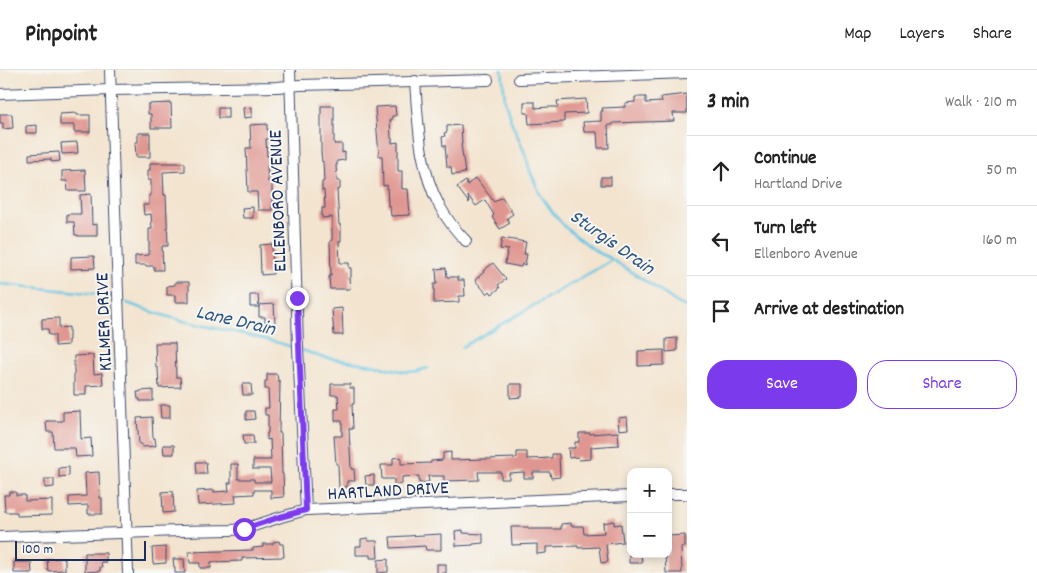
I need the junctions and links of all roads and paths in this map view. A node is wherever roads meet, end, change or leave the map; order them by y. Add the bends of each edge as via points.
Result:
1 (110, 70) edge
2 (290, 70) edge
3 (687, 73) edge
4 (519, 79) dead end
5 (488, 80) dead end
6 (415, 81) junction
7 (290, 86) junction
8 (111, 90) junction
9 (0, 94) edge
10 (466, 241) dead end
11 (672, 494) edge
12 (687, 494) edge
13 (627, 496) edge
14 (306, 510) junction
15 (127, 532) junction
16 (0, 537) edge
17 (128, 573) edge

1 - 8 street, KILMER DRIVE
2 - 7 street, ELLENBORO AVENUE
3 - 4 street
5 - 6 street
6 - 7 street
6 - 10 street via 427,175 439,205 452,227
7 - 8 street
7 - 14 street, ELLENBORO AVENUE
8 - 9 street
8 - 15 street, KILMER DRIVE
11 - 12 street
13 - 14 street, HARTLAND DRIVE
14 - 15 street, HARTLAND DRIVE via 244,529
15 - 16 street, HARTLAND DRIVE
15 - 17 street, KILMER DRIVE

